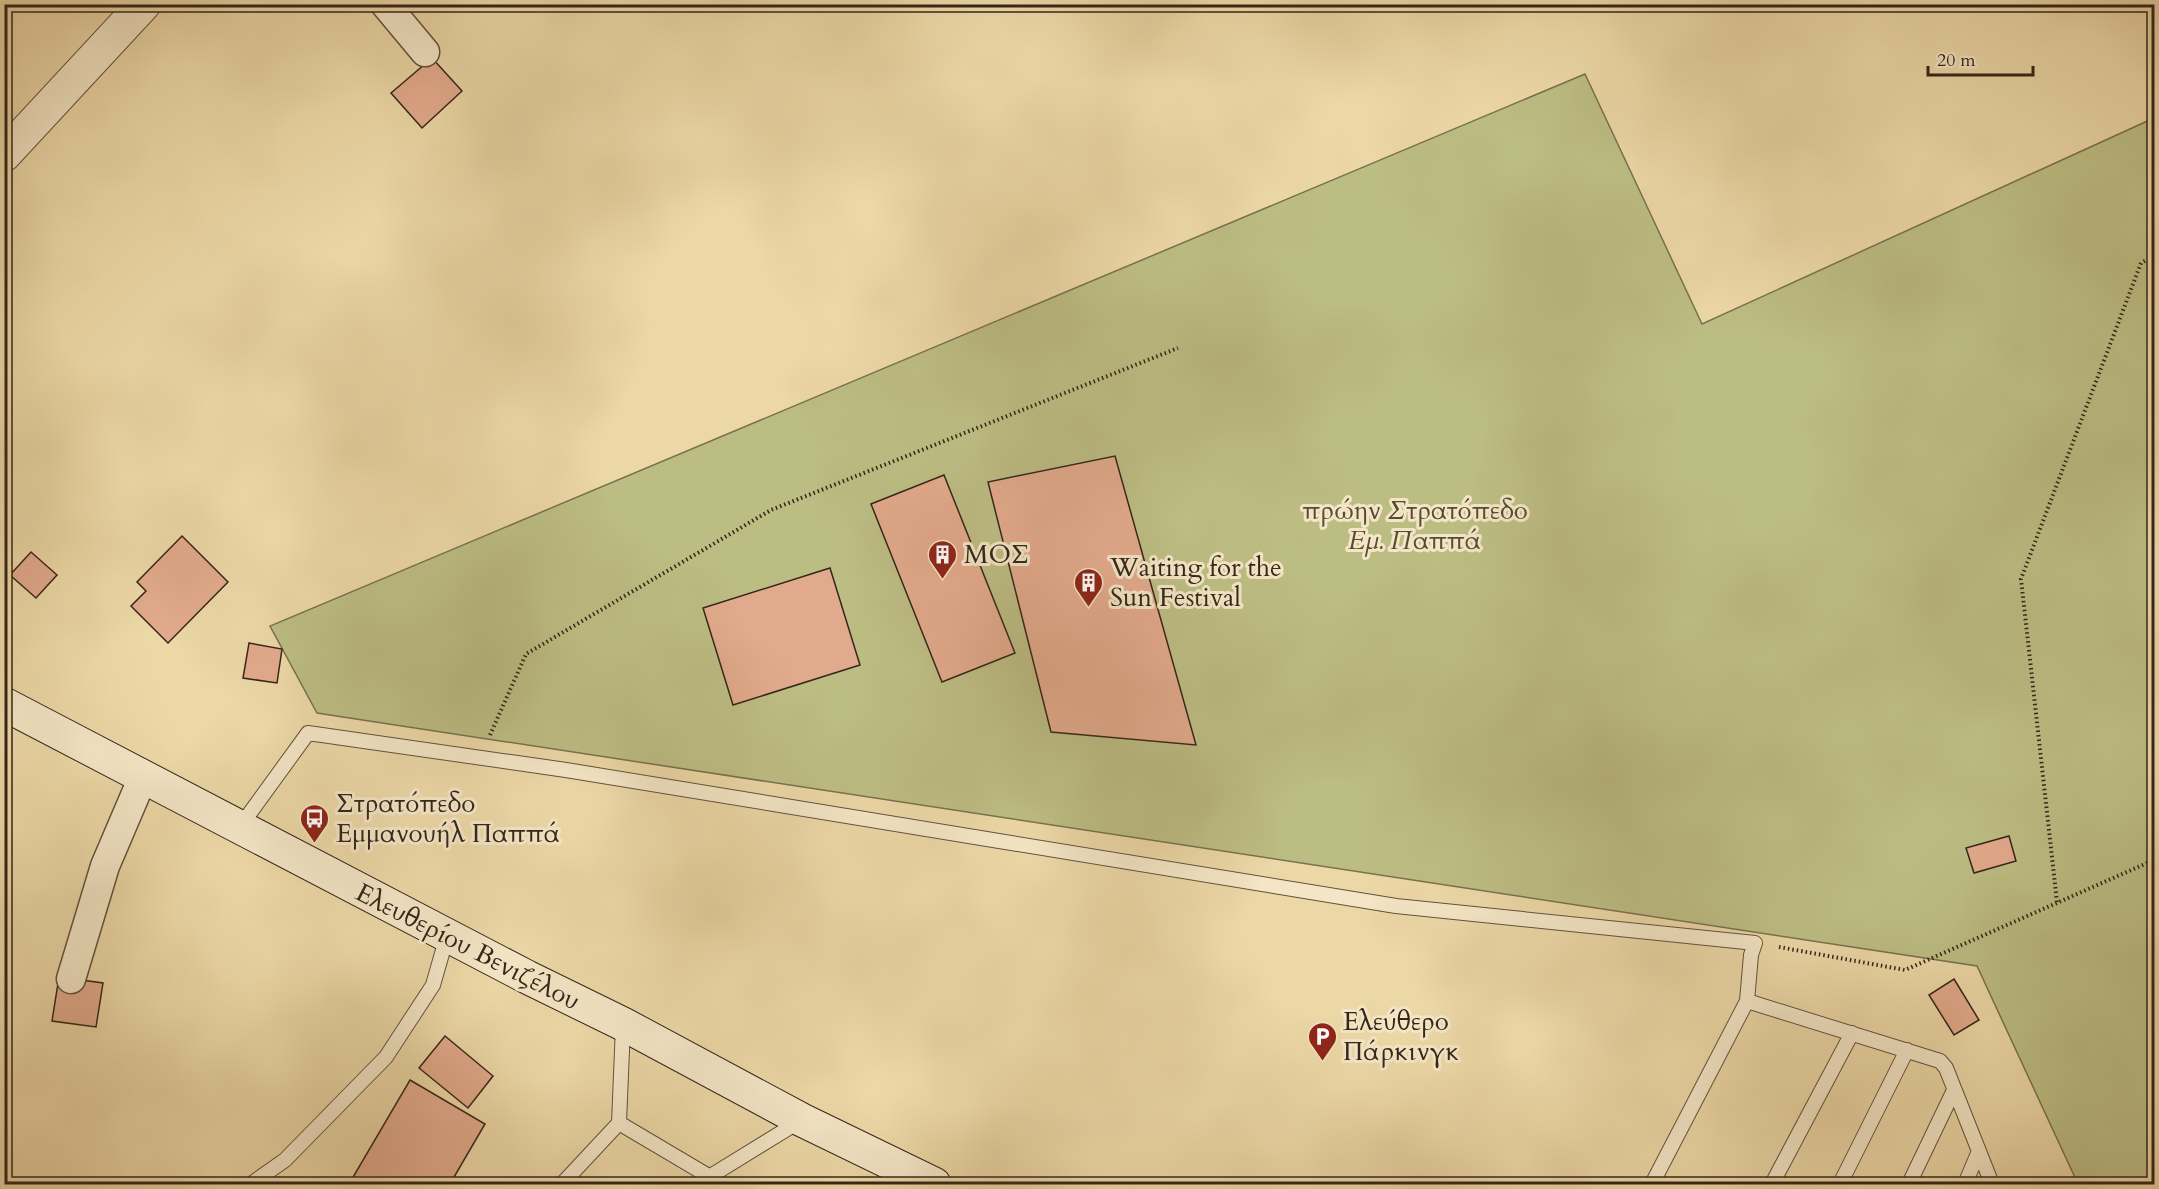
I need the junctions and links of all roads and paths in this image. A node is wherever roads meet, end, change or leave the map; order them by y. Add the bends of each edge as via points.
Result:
1 (144, 4) edge
2 (385, 4) edge
3 (424, 52) dead end
4 (4, 155) edge
5 (2154, 256) edge
6 (1178, 348) dead end
7 (4, 704) edge
8 (480, 758) junction
9 (143, 777) junction
10 (239, 828) junction
11 (2154, 860) edge
12 (2057, 902) junction
13 (447, 936) junction
14 (1755, 943) junction
15 (71, 979) dead end
16 (1747, 1001) junction
17 (623, 1024) junction
18 (1852, 1033) junction
19 (1907, 1050) junction
20 (1954, 1090) junction
21 (802, 1119) junction
22 (619, 1123) junction
23 (1979, 1151) junction
24 (709, 1177) junction
25 (251, 1185) edge
26 (562, 1185) edge
27 (722, 1185) edge
28 (934, 1185) edge
29 (1652, 1185) edge
30 (1772, 1185) edge
31 (1840, 1185) edge
32 (1909, 1185) edge
33 (1965, 1185) edge
34 (1992, 1185) edge

1 - 4 main road
2 - 3 street
5 - 12 path via 2141,263 2021,579
6 - 8 path via 771,510 526,654
7 - 9 main road, Ελευθερίου Βενιζέλου
8 - 10 lane via 308,733
8 - 14 lane via 1396,906
9 - 10 main road, Ελευθερίου Βενιζέλου
9 - 15 street via 105,866
10 - 13 main road, Ελευθερίου Βενιζέλου
11 - 12 path
12 - 14 path via 1905,970
13 - 17 main road, Ελευθερίου Βενιζέλου
13 - 25 lane via 433,984 386,1057 285,1160
14 - 16 lane
16 - 18 lane
16 - 29 lane
17 - 21 main road, Ελευθερίου Βενιζέλου
17 - 22 lane
18 - 19 lane
18 - 30 lane
19 - 20 lane via 1940,1061
19 - 31 lane
20 - 23 lane
20 - 32 lane
21 - 24 lane
21 - 28 main road, Ελευθερίου Βενιζέλου
22 - 24 lane
22 - 26 lane
23 - 33 lane
23 - 34 lane
24 - 27 lane

